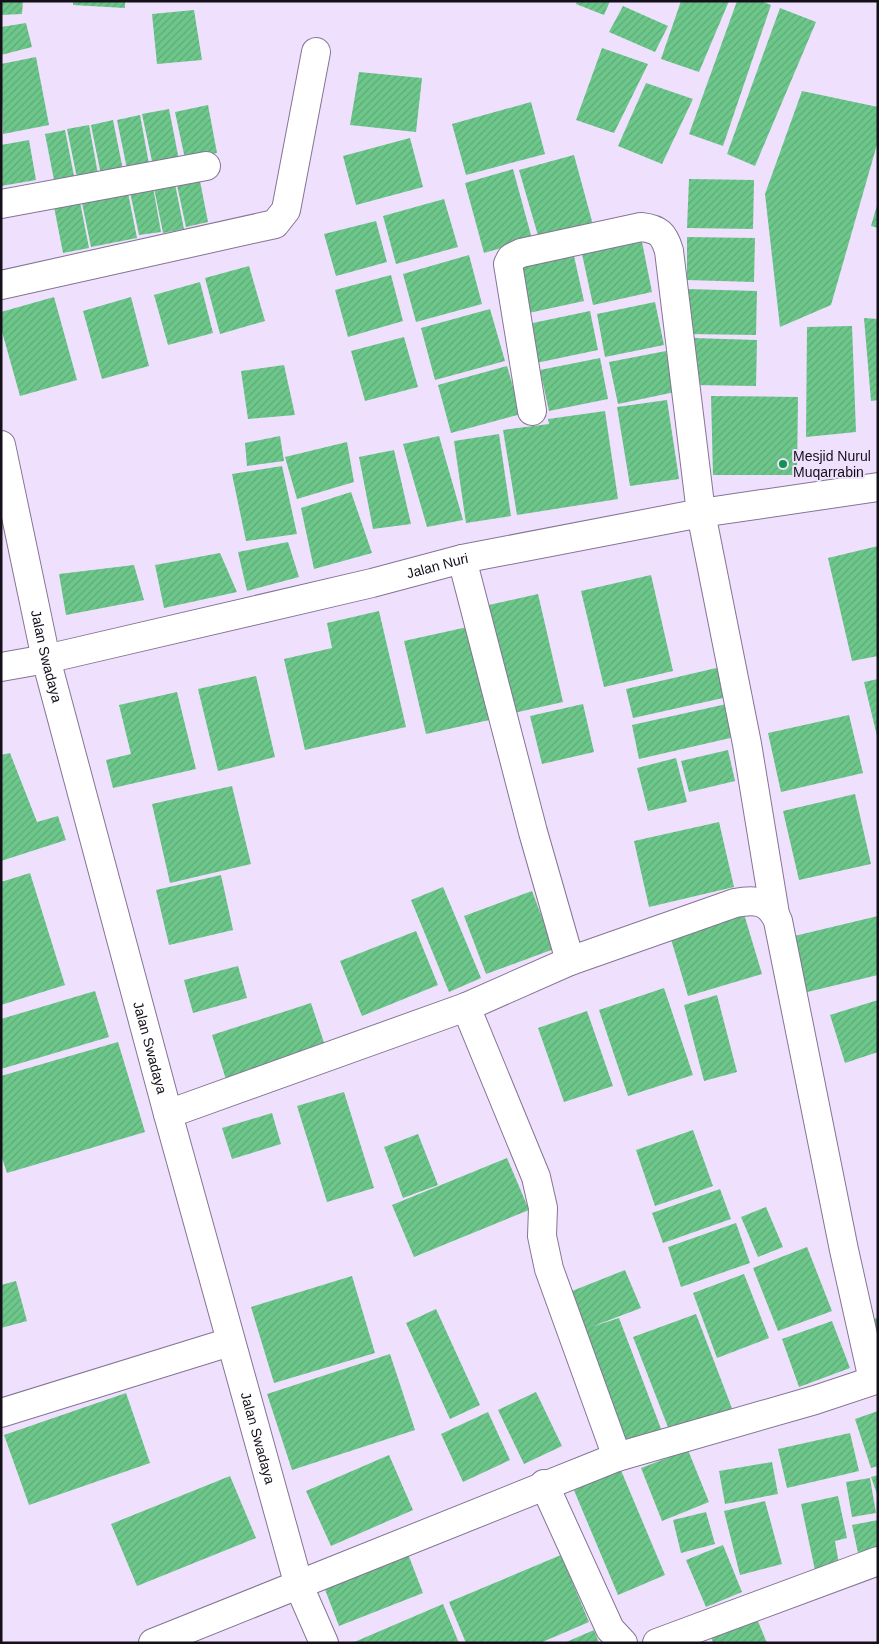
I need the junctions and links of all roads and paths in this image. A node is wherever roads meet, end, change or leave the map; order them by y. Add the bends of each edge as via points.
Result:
1 (316, 52) dead end
2 (206, 166) dead end
3 (1, 204) edge
4 (1, 285) edge
5 (532, 411) dead end
6 (1, 445) edge
7 (878, 487) edge
8 (701, 513) junction
9 (462, 560) junction
10 (46, 659) junction
11 (1, 666) edge
12 (775, 914) junction
13 (570, 961) junction
14 (466, 1007) junction
15 (168, 1114) junction
16 (230, 1342) junction
17 (875, 1380) edge
18 (1, 1414) edge
19 (617, 1457) junction
20 (544, 1484) junction
21 (878, 1561) edge
22 (299, 1586) junction
23 (153, 1643) edge
24 (324, 1643) edge
25 (623, 1643) edge
26 (657, 1643) edge

1 - 4 street via 286,210 274,224
2 - 3 street
5 - 8 street via 508,264 521,253 641,227 653,228 661,233 669,251
6 - 10 street, Jalan Swadaya
7 - 8 street, Jalan Nuri
8 - 9 street, Jalan Nuri
8 - 12 street via 747,744
9 - 10 street, Jalan Nuri
9 - 13 street
10 - 11 street, Jalan Nuri
10 - 15 street, Jalan Swadaya
12 - 13 street via 763,902 748,900
12 - 17 street
13 - 14 street
14 - 15 street
14 - 19 street via 536,1177 543,1208 542,1236 549,1269
15 - 16 street, Jalan Swadaya
16 - 18 street
16 - 22 street, Jalan Swadaya
17 - 19 street
19 - 20 street
20 - 22 street
20 - 25 street via 610,1629
21 - 26 street
22 - 23 street
22 - 24 street, Jalan Swadaya

